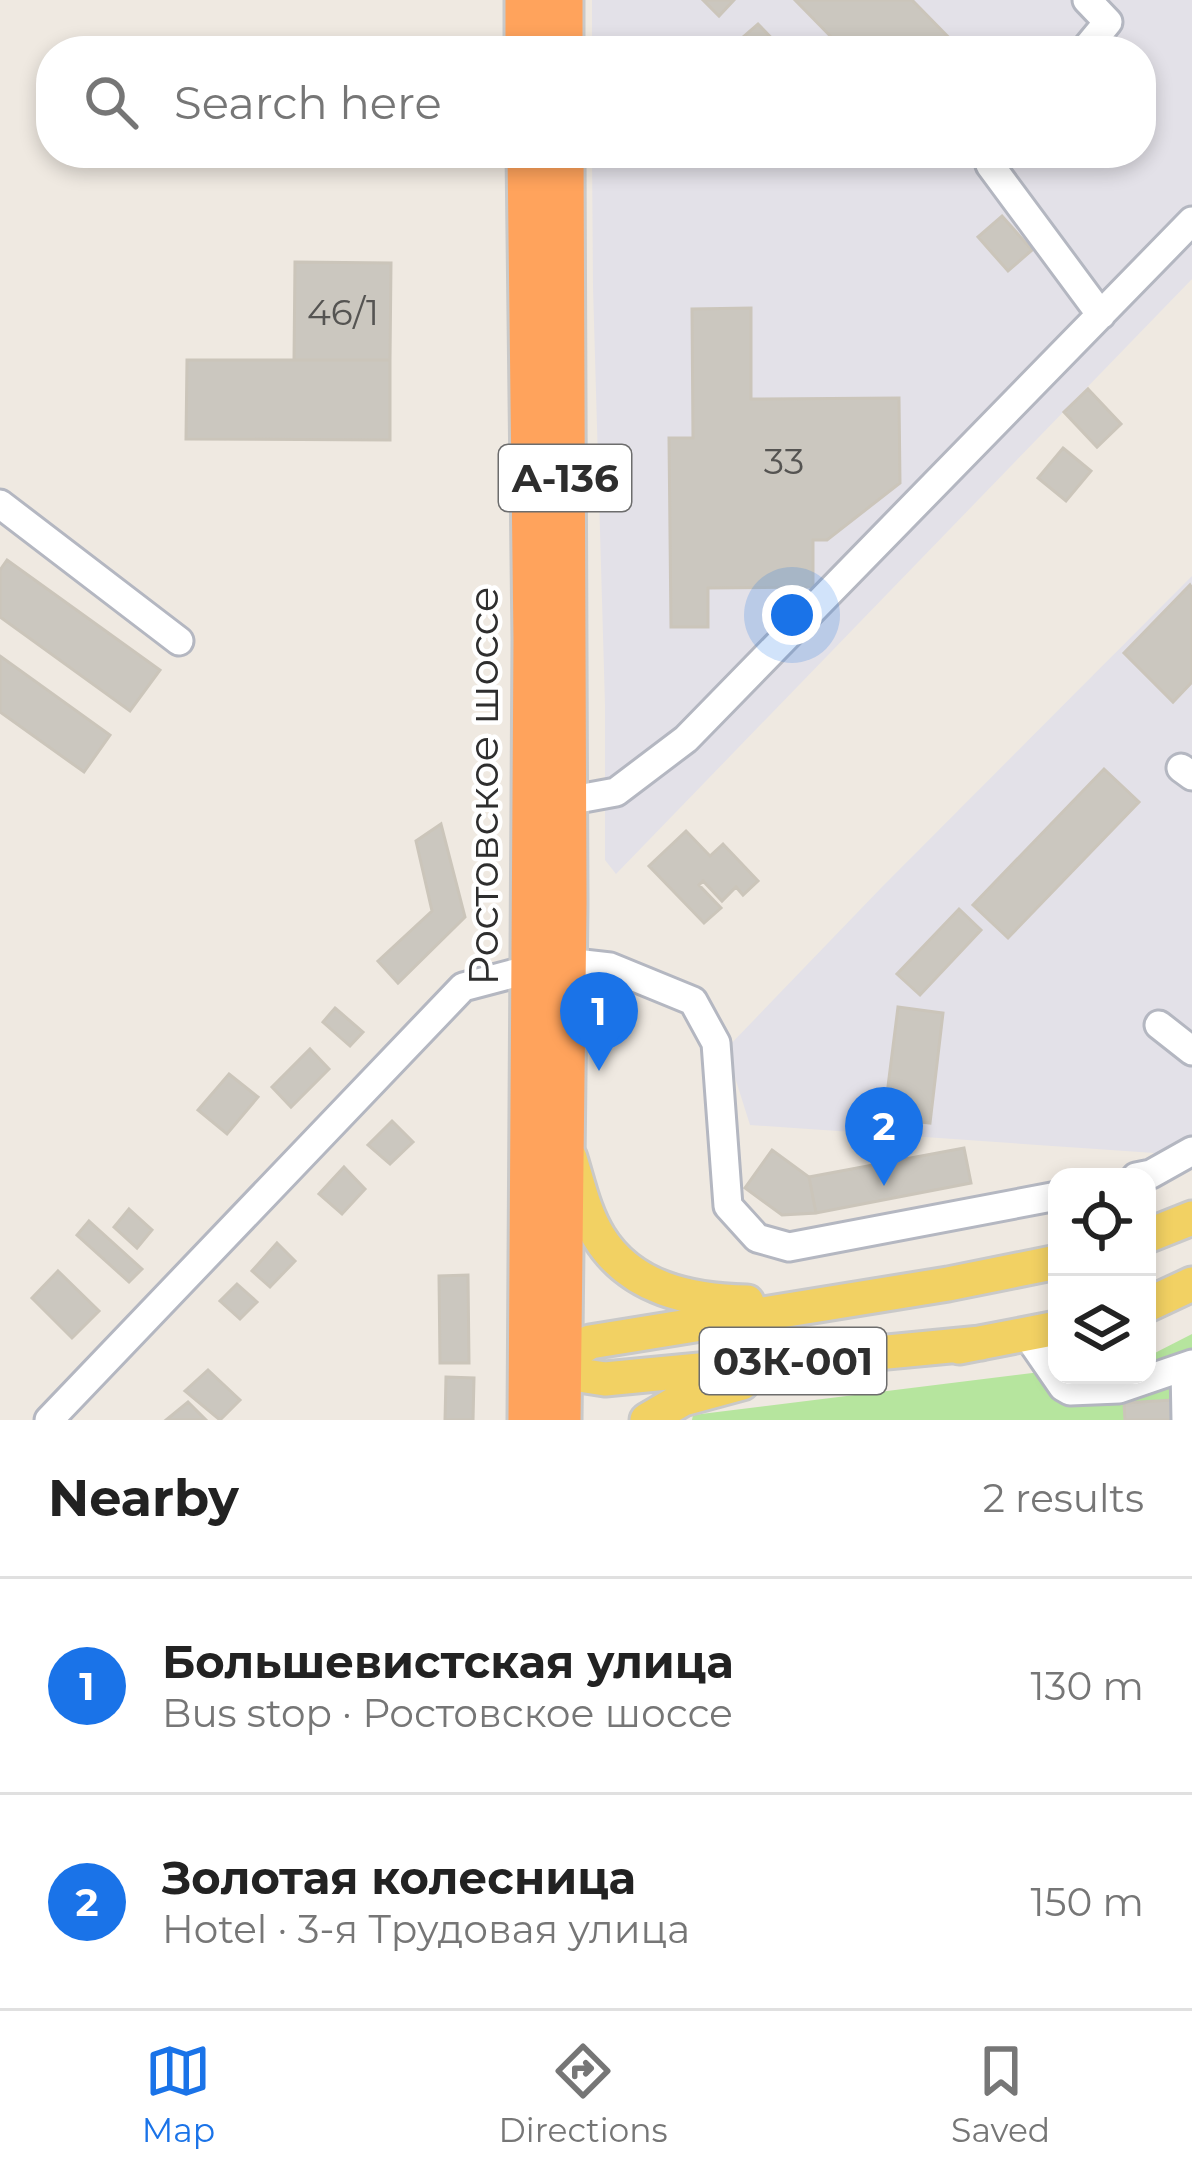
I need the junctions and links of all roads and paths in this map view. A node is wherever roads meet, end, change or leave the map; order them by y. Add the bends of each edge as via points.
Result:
1 (525, 0) edge
2 (563, 0) edge
3 (1088, 0) edge
4 (526, 36) edge
5 (563, 36) edge
6 (1096, 36) edge
7 (527, 168) edge
8 (564, 168) edge
9 (992, 168) edge
10 (1192, 221) edge
11 (1101, 315) junction
12 (0, 504) edge
13 (179, 641) dead end
14 (548, 804) junction
15 (549, 965) junction
16 (1159, 1025) dead end
17 (1192, 1052) edge
18 (563, 1136) junction
19 (1192, 1151) edge
20 (1156, 1171) edge
21 (1048, 1198) edge
22 (1192, 1218) edge
23 (1156, 1232) edge
24 (1048, 1264) edge
25 (1192, 1284) edge
26 (1156, 1301) edge
27 (821, 1303) junction
28 (527, 1314) junction
29 (1042, 1332) edge
30 (981, 1343) junction
31 (1188, 1366) edge
32 (560, 1372) junction
33 (1156, 1377) edge
34 (1062, 1384) edge
35 (1089, 1384) edge
36 (1096, 1384) edge
37 (1134, 1384) edge
38 (49, 1420) edge
39 (530, 1420) edge
40 (561, 1420) edge
41 (647, 1420) edge
42 (1186, 1420) edge

1 - 4 highway
2 - 5 highway
3 - 6 street via 1108,22
7 - 14 highway, Ростовское шоссе / А-136 via 533,640
8 - 14 highway, Ростовское шоссе / А-136
9 - 11 street
10 - 11 street
11 - 14 street via 686,740 616,792
12 - 13 street
14 - 15 highway, Ростовское шоссе / А-136
15 - 18 highway, Ростовское шоссе / А-136
15 - 21 street via 610,967 693,1001 716,1043 728,1206 757,1238 789,1247
15 - 28 highway, Ростовское шоссе / А-136
15 - 38 street via 463,987
16 - 17 street
18 - 27 main road, 03К-001 via 598,1237 636,1275 718,1301
18 - 32 highway, Ростовское шоссе / А-136
19 - 20 street
22 - 23 main road
24 - 27 main road, 03К-001
25 - 26 main road
27 - 32 main road, 03К-001 via 590,1342
28 - 32 main road, А-136
28 - 39 highway, Ростовское шоссе / А-136
29 - 30 main road, 03К-001
30 - 32 main road, 03К-001 via 626,1378
30 - 41 main road, 03К-001 via 708,1390
31 - 33 street
31 - 42 street
32 - 39 main road, А-136
32 - 40 highway, Ростовское шоссе / А-136
34 - 35 street via 1070,1391
36 - 37 street

